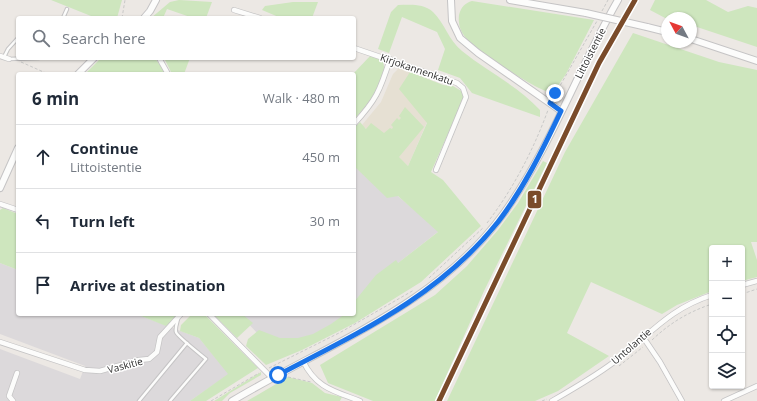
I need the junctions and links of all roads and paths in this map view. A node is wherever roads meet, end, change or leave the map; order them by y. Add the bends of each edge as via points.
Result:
1 (125, 0) edge
2 (156, 0) edge
3 (451, 0) edge
4 (510, 0) edge
5 (608, 0) edge
6 (618, 0) edge
7 (67, 9) dead end
8 (234, 10) dead end
9 (601, 14) dead end
10 (64, 16) edge
11 (122, 16) edge
12 (146, 16) edge
13 (254, 16) edge
14 (597, 21) dead end
15 (661, 30) edge
16 (16, 40) edge
17 (697, 41) edge
18 (356, 49) edge
19 (2, 57) edge
20 (16, 59) edge
21 (9, 60) joint
22 (18, 60) edge
23 (92, 60) edge
24 (160, 60) edge
25 (390, 60) junction
26 (757, 61) edge
27 (43, 72) edge
28 (80, 72) edge
29 (167, 72) edge
30 (550, 103) junction
31 (561, 111) junction
32 (356, 122) edge
33 (16, 152) edge
34 (436, 170) dead end
35 (0, 188) edge
36 (0, 204) edge
37 (16, 209) edge
38 (428, 280) dead end
39 (757, 281) edge
40 (745, 284) edge
41 (417, 288) dead end
42 (757, 289) edge
43 (745, 293) edge
44 (709, 296) edge
45 (709, 305) edge
46 (179, 316) edge
47 (180, 316) edge
48 (211, 316) edge
49 (643, 337) junction
50 (0, 342) edge
51 (188, 343) junction
52 (648, 343) junction
53 (303, 361) junction
54 (616, 366) dead end
55 (265, 369) junction
56 (17, 373) dead end
57 (275, 376) junction
58 (319, 383) junction
59 (757, 386) edge
60 (13, 401) edge
61 (139, 401) edge
62 (170, 401) edge
63 (211, 401) edge
64 (232, 401) edge
65 (360, 401) edge
66 (552, 401) edge
67 (682, 401) edge
68 (724, 401) edge

1 - 11 path
2 - 12 street
3 - 30 street via 452,21 460,38
4 - 15 street, bridge via 586,13
5 - 9 path
6 - 31 street, Littoistentie
7 - 10 lane
8 - 13 street
14 - 30 path
16 - 19 lane
17 - 26 street
18 - 25 street, Kirjokannenkatu
19 - 21 street
20 - 21 lane
22 - 27 path
23 - 28 street
24 - 29 street
25 - 32 street via 380,91
25 - 34 street, Kirjokannenkatu via 458,83 465,92 466,97
30 - 31 street
30 - 38 path via 527,159 502,203 485,226
31 - 53 street, Littoistentie via 514,199 494,226 462,260 436,284 407,304
33 - 35 street
36 - 37 street
39 - 40 street
41 - 55 path via 341,332
42 - 43 path
44 - 49 street, Untolantie via 678,309
45 - 52 path via 674,321
46 - 50 street, Vaskitie via 160,337 157,352 149,359 100,372 85,370
47 - 51 lane via 176,332 179,338
48 - 55 street
49 - 52 street
49 - 66 street, Untolantie via 613,363
51 - 61 lane
51 - 62 lane via 206,360
52 - 54 path via 626,362
52 - 67 street
53 - 57 street, Littoistentie
53 - 58 street via 313,379
55 - 57 street
55 - 63 path
56 - 60 street via 9,396
57 - 58 path
57 - 64 street, Littoistentie
58 - 65 street
59 - 68 street

